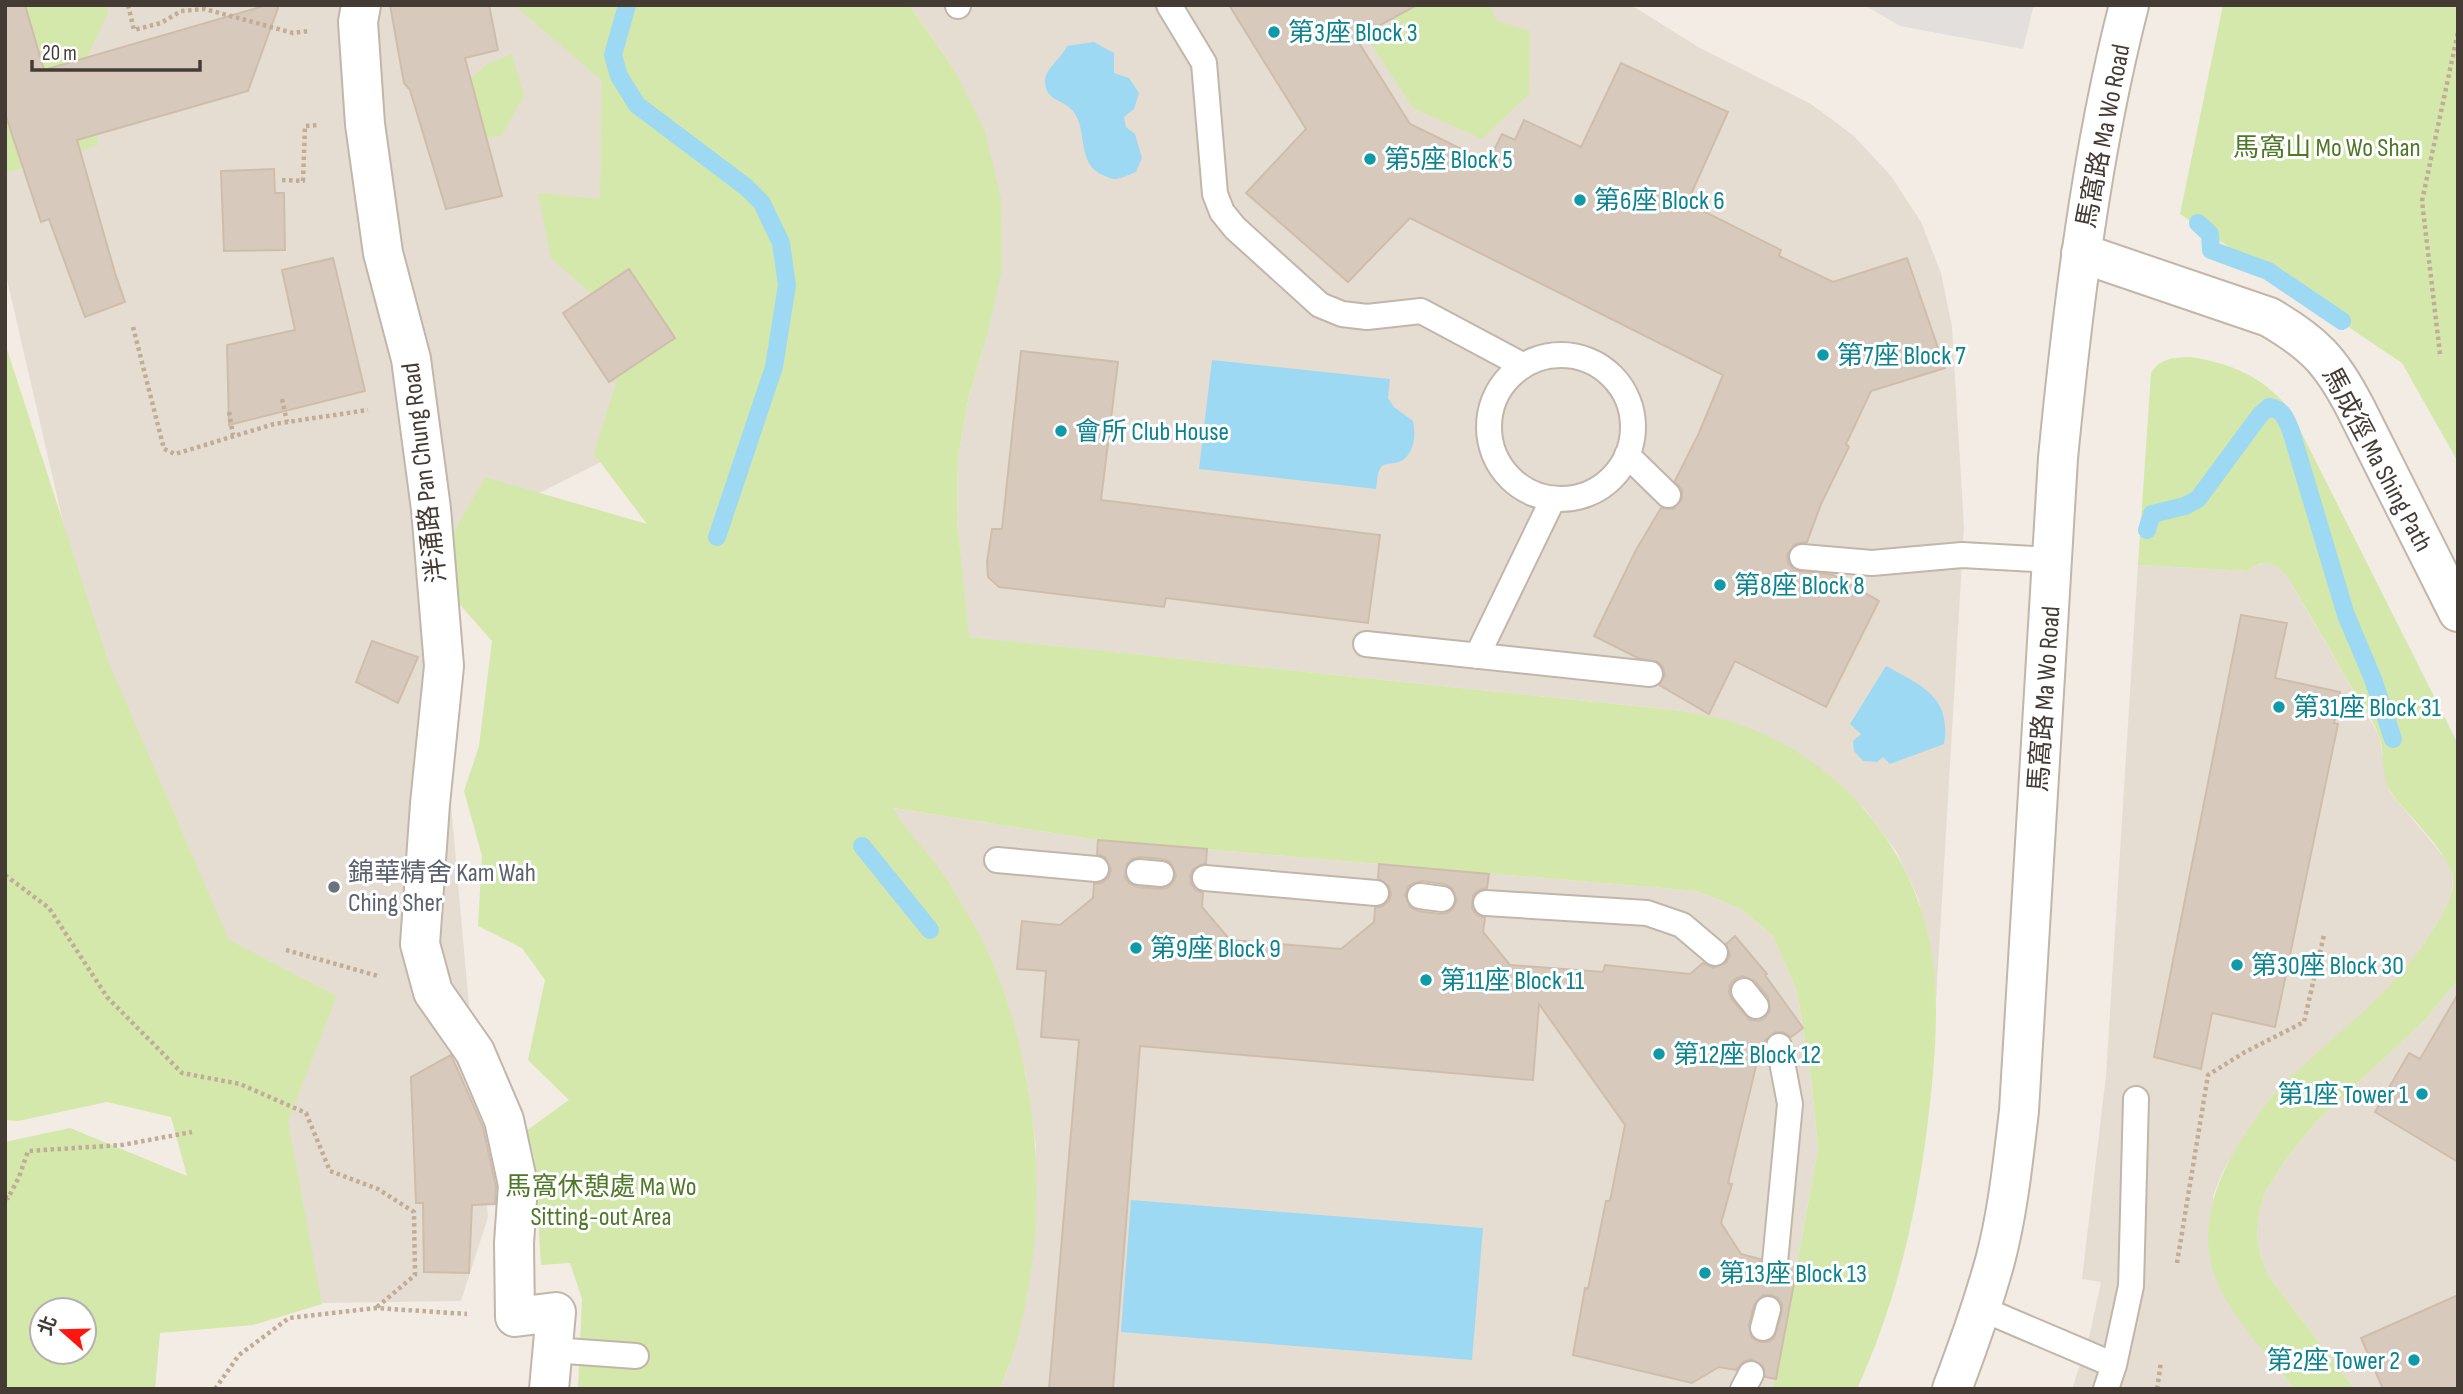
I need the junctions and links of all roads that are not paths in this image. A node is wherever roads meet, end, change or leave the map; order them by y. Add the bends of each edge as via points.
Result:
1 (361, 5) edge
2 (1170, 5) edge
3 (2129, 5) edge
4 (2081, 253) junction
5 (1522, 365) junction
6 (1627, 454) junction
7 (1668, 495) dead end
8 (1553, 499) junction
9 (1802, 557) dead end
10 (2053, 561) junction
11 (2458, 612) edge
12 (1366, 644) dead end
13 (1477, 656) junction
14 (1650, 674) dead end
15 (997, 860) dead end
16 (1096, 869) dead end
17 (1205, 878) dead end
18 (1376, 893) dead end
19 (1486, 903) dead end
20 (1715, 953) dead end
21 (1779, 1046) dead end
22 (2136, 1099) dead end
23 (1775, 1262) dead end
24 (1980, 1308) junction
25 (552, 1350) junction
26 (636, 1356) dead end
27 (2114, 1365) junction
28 (550, 1389) edge
29 (1952, 1389) edge
30 (2106, 1389) edge

1 - 25 street, 泮涌路 Pan Chung Road via 358,22 365,124 383,253 411,359 444,666 420,944 433,992 475,1052 505,1120 519,1185 515,1317 556,1312
2 - 5 lane via 1204,63 1215,194 1235,228 1320,305 1367,317 1421,311
3 - 4 street, 馬窩路 Ma Wo Road
4 - 10 street, 馬窩路 Ma Wo Road via 2058,458
4 - 11 street, 馬成徑 Ma Shing Path via 2269,317 2320,353 2350,397
5 - 6 lane via 1546,356 1572,355 1597,364 1616,380 1630,404 1633,430
5 - 8 lane via 1503,383 1490,411 1490,442 1502,470 1517,484
6 - 7 lane
6 - 8 lane via 1610,481 1583,496
8 - 13 lane
9 - 10 lane via 1872,563 1962,555
10 - 24 street, 馬窩路 Ma Wo Road via 2020,1111 1995,1259
12 - 13 lane
13 - 14 lane
15 - 16 lane
17 - 18 lane
19 - 20 lane via 1647,913 1682,925
21 - 23 lane via 1790,1104
22 - 27 lane via 2131,1286
24 - 27 lane
24 - 29 street, 馬窩路 Ma Wo Road
25 - 26 lane
25 - 28 street
27 - 30 lane

